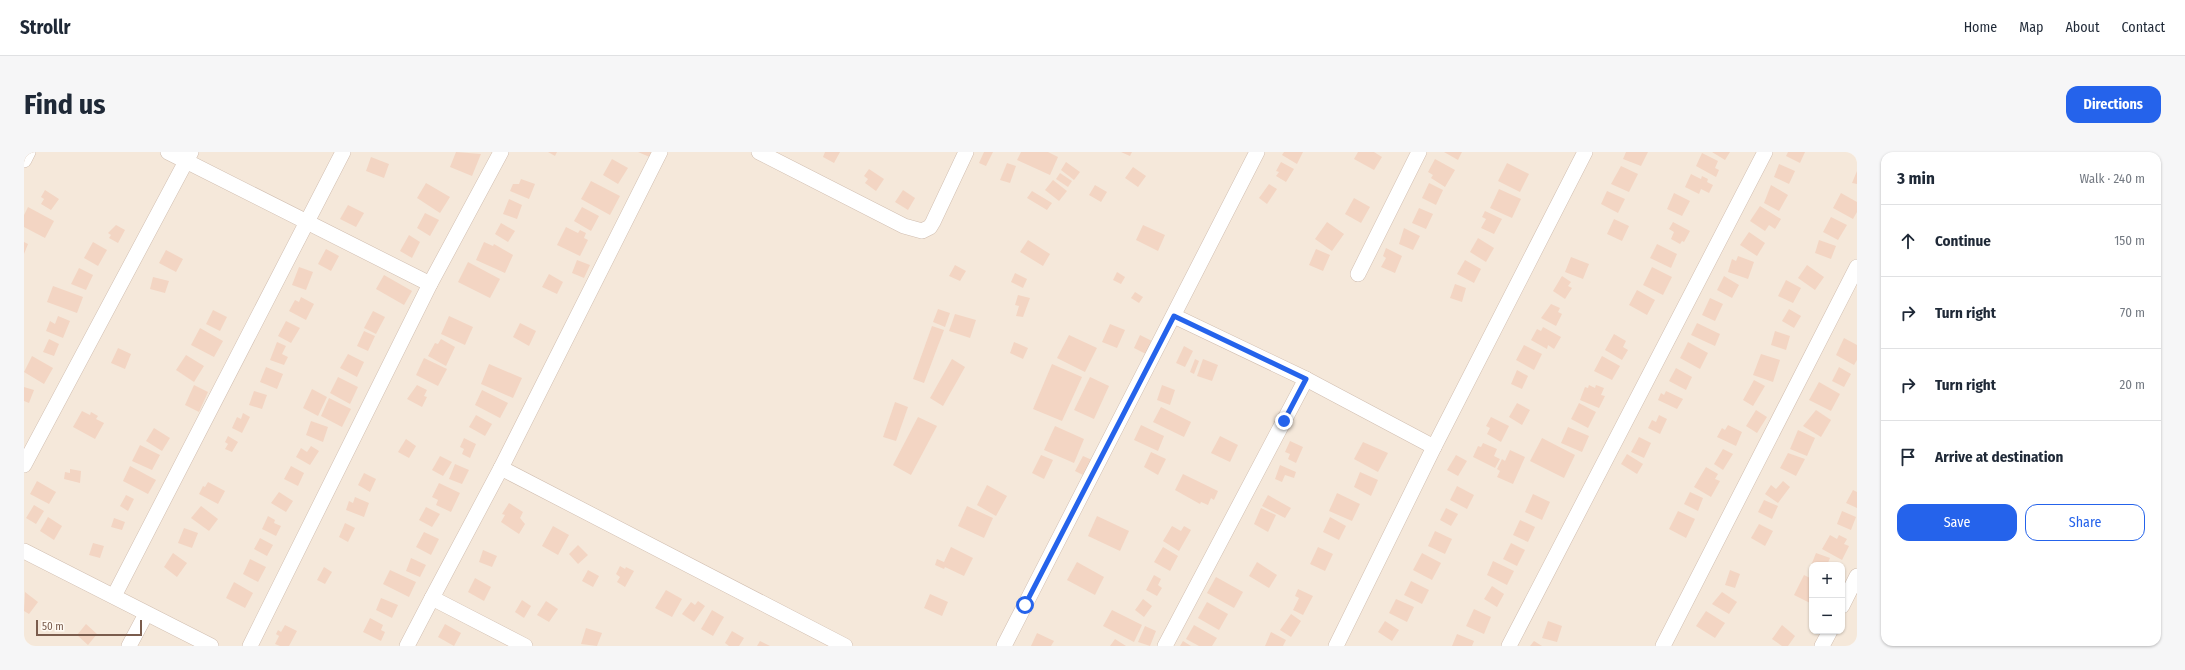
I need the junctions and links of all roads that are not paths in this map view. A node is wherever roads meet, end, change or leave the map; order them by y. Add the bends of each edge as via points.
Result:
1 (28, 152) edge
2 (168, 152) edge
3 (343, 152) edge
4 (501, 152) edge
5 (660, 152) edge
6 (759, 152) edge
7 (966, 152) edge
8 (1256, 152) edge
9 (1419, 152) edge
10 (1586, 152) edge
11 (1765, 152) edge
12 (188, 157) edge
13 (24, 160) edge
14 (308, 222) junction
15 (1857, 267) edge
16 (1358, 274) dead end
17 (430, 284) junction
18 (1174, 316) junction
19 (1306, 379) junction
20 (1434, 447) junction
21 (24, 465) edge
22 (501, 468) junction
23 (24, 551) edge
24 (1857, 576) edge
25 (114, 596) junction
26 (432, 598) junction
27 (1845, 600) edge
28 (146, 614) junction
29 (1828, 634) edge
30 (129, 646) edge
31 (211, 646) edge
32 (250, 646) edge
33 (407, 646) edge
34 (525, 646) edge
35 (845, 646) edge
36 (1004, 646) edge
37 (1165, 646) edge
38 (1336, 646) edge
39 (1509, 646) edge
40 (1663, 646) edge
41 (1822, 646) edge

1 - 13 street
2 - 12 street
3 - 14 street
4 - 17 street
5 - 22 street
6 - 7 street via 904,226 922,231 933,222
8 - 18 street
9 - 16 street
10 - 20 street
11 - 39 street
12 - 14 street
12 - 21 street
14 - 17 street
14 - 25 street
15 - 40 street
17 - 32 street
18 - 19 street
18 - 36 street
19 - 20 street
19 - 37 street
20 - 38 street
22 - 26 street
22 - 35 street
23 - 25 street
24 - 27 street
25 - 28 street
26 - 33 street
26 - 34 street
28 - 30 street
28 - 31 street
29 - 41 street

